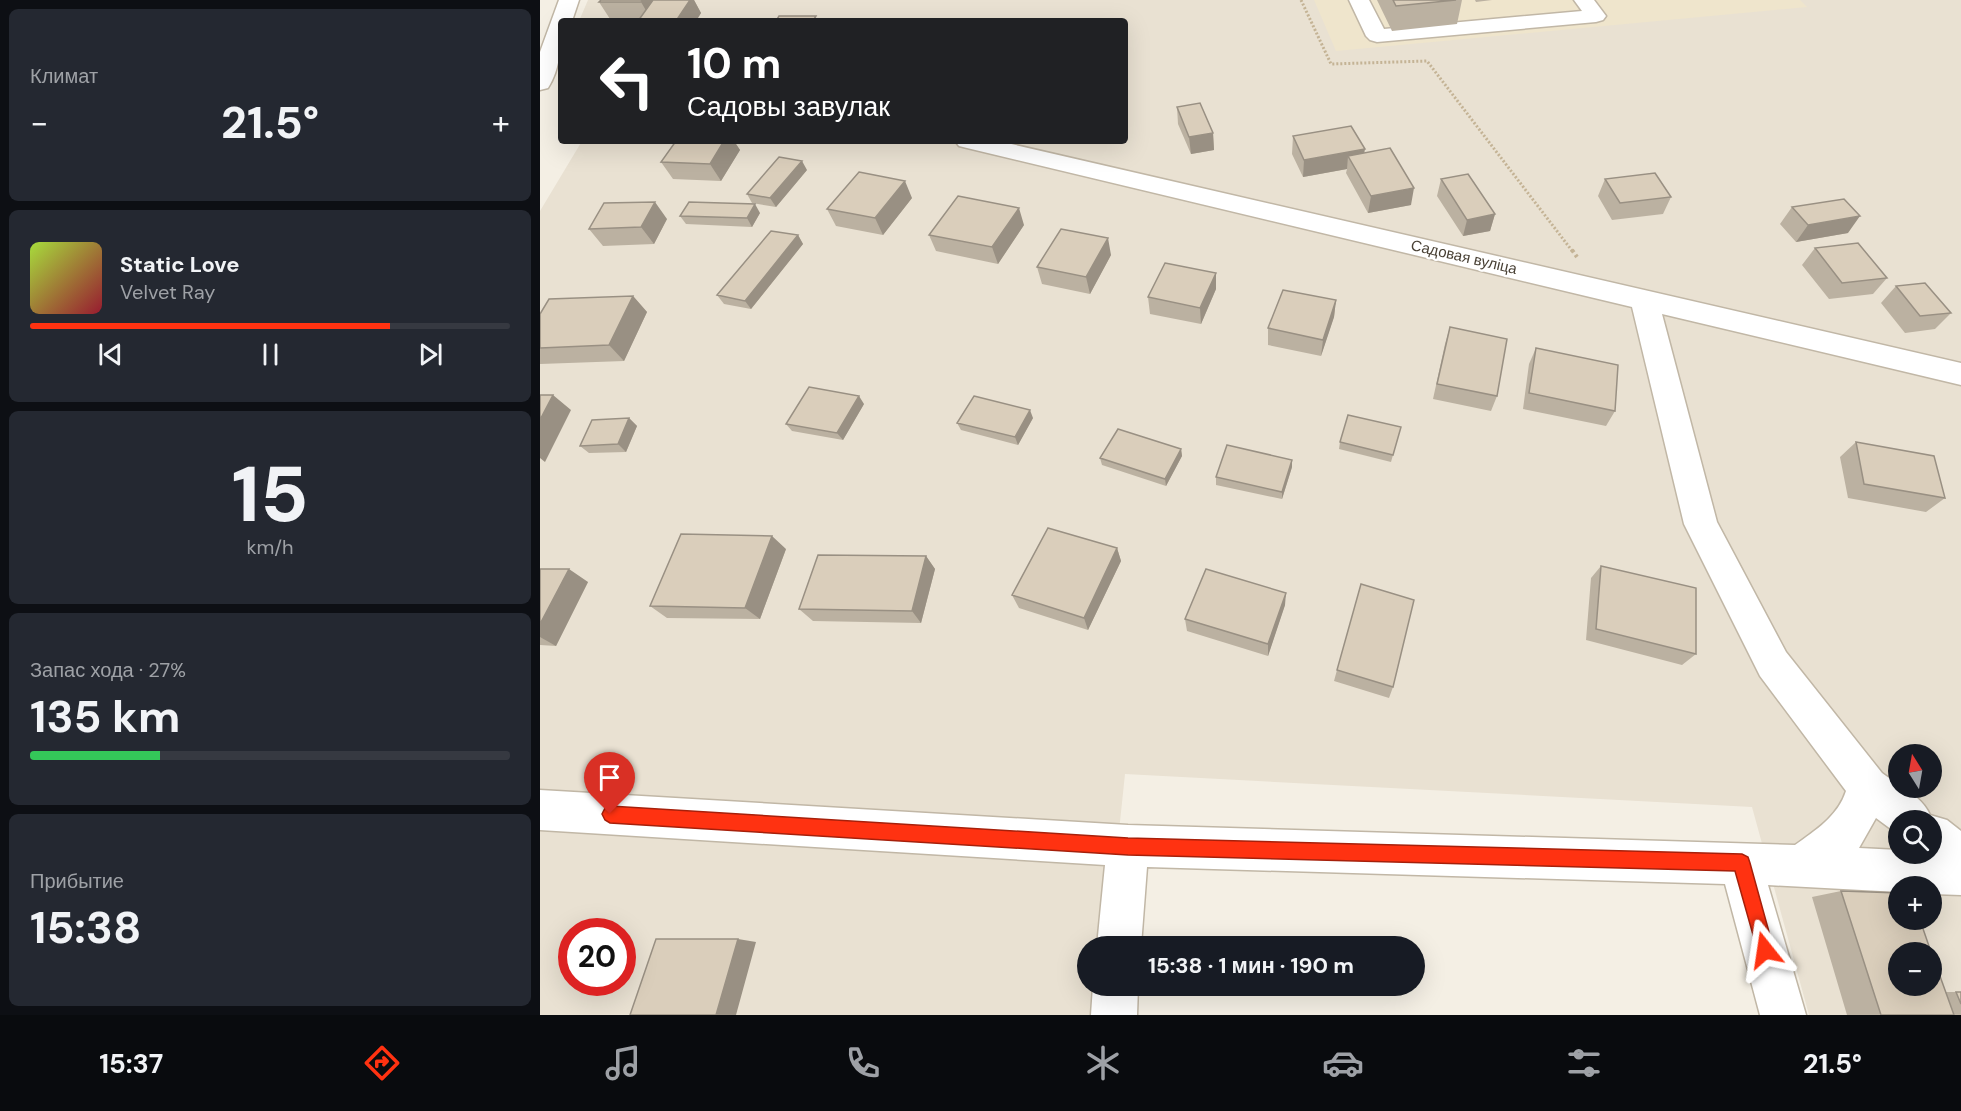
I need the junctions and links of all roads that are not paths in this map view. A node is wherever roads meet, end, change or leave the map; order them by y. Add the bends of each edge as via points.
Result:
1 (569, 0) edge
2 (1359, 0) edge
3 (1584, 0) edge
4 (564, 18) edge
5 (555, 56) edge
6 (540, 83) edge
7 (980, 144) edge
8 (1644, 299) junction
9 (1961, 374) edge
10 (1868, 787) junction
11 (540, 810) edge
12 (1899, 810) edge
13 (1942, 843) edge
14 (1128, 846) junction
15 (1961, 857) edge
16 (1742, 863) junction
17 (1801, 866) junction
18 (1961, 874) edge
19 (1120, 936) edge
20 (1115, 996) edge
21 (1114, 1015) edge
22 (1783, 1015) edge

1 - 4 street
2 - 3 street via 1377,36 1596,16
5 - 6 street
7 - 8 street, Садовая вуліца
8 - 9 street, Садовая вуліца
8 - 10 street via 1701,524 1773,664
10 - 12 street
10 - 17 street via 1860,813 1842,837
11 - 14 street
13 - 15 street
14 - 16 street
14 - 19 street
16 - 17 street
16 - 22 street
17 - 18 street
20 - 21 street

